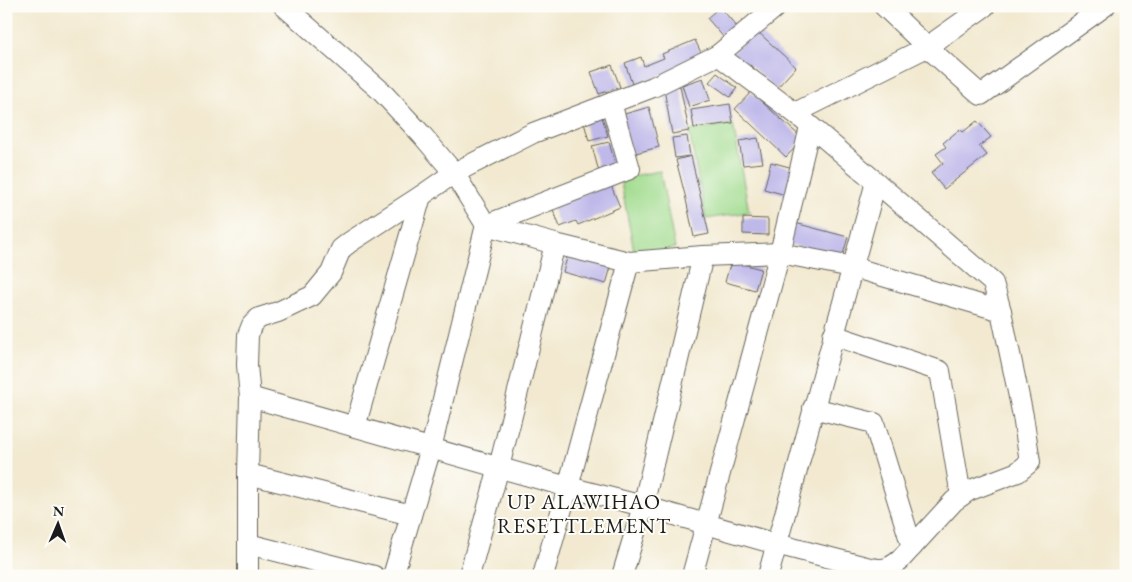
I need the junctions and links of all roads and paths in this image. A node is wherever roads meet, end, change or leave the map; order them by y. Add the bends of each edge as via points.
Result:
1 (284, 6) edge
2 (777, 6) edge
3 (884, 6) edge
4 (985, 6) edge
5 (1105, 6) edge
6 (927, 47) junction
7 (718, 55) junction
8 (611, 102) junction
9 (796, 113) junction
10 (810, 126) junction
11 (454, 173) junction
12 (876, 182) junction
13 (421, 196) junction
14 (486, 224) junction
15 (555, 244) junction
16 (780, 253) junction
17 (703, 256) junction
18 (629, 262) junction
19 (852, 267) junction
20 (1000, 311) junction
21 (833, 335) junction
22 (250, 397) junction
23 (813, 408) junction
24 (355, 426) junction
25 (431, 448) junction
26 (499, 467) junction
27 (248, 474) junction
28 (568, 487) junction
29 (961, 496) junction
30 (643, 506) junction
31 (411, 516) junction
32 (707, 524) junction
33 (248, 544) junction
34 (776, 544) junction
35 (912, 547) junction
36 (248, 576) edge
37 (374, 576) edge
38 (393, 576) edge
39 (469, 576) edge
40 (543, 576) edge
41 (622, 576) edge
42 (692, 576) edge
43 (768, 576) edge

1 - 11 street via 380,90
2 - 7 street
3 - 6 street
4 - 6 street
5 - 6 street via 980,95
6 - 9 street
7 - 8 street via 653,87
7 - 9 street
8 - 11 street via 533,133
8 - 14 street via 630,169
9 - 10 street
10 - 12 street
10 - 16 street
11 - 13 street
11 - 14 street
12 - 19 street
12 - 20 street via 993,283
13 - 22 street via 341,250 331,274 312,296 259,318 252,325 248,335
13 - 24 street
14 - 15 street
14 - 25 street
15 - 18 street
15 - 26 street
16 - 17 street
16 - 19 street
16 - 32 street
17 - 18 street
17 - 30 street
18 - 28 street
19 - 20 street
19 - 21 street
20 - 29 street via 1030,462 1018,472
21 - 23 street
21 - 29 street via 940,371
22 - 24 street
22 - 27 street
23 - 34 street
23 - 35 street via 874,423
24 - 25 street
25 - 26 street
25 - 31 street
26 - 28 street
26 - 39 street
27 - 31 street
27 - 33 street
28 - 30 street
28 - 40 street
29 - 35 street
30 - 32 street
30 - 41 street
31 - 38 street
32 - 34 street
32 - 42 street
33 - 36 street
33 - 37 street
34 - 35 street via 881,569 890,568
34 - 43 street

